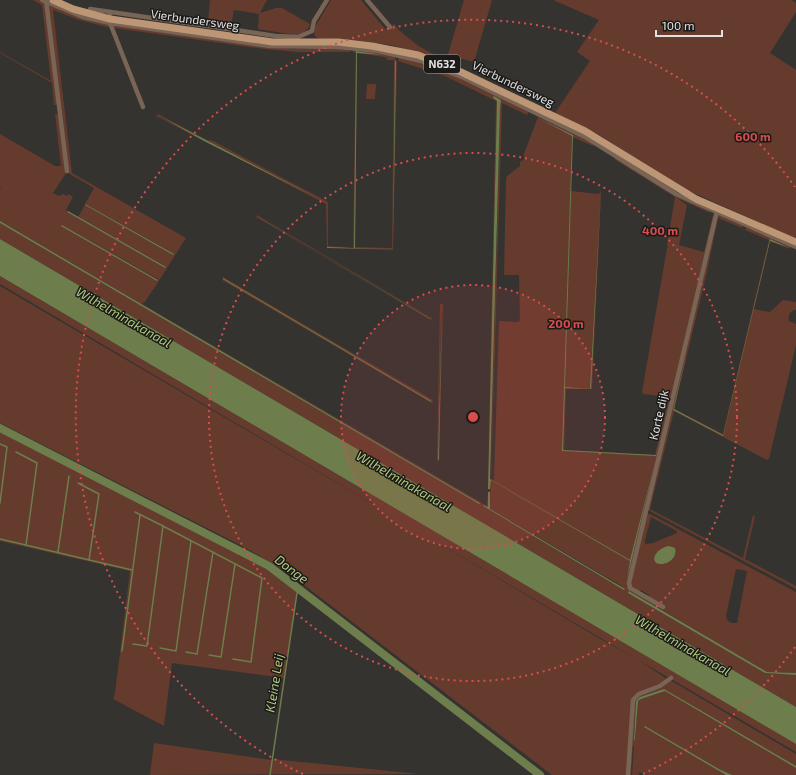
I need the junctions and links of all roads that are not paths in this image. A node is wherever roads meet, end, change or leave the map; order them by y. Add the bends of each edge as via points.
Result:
1 (47, 0) edge
2 (327, 0) edge
3 (367, 0) edge
4 (90, 8) dead end
5 (110, 18) junction
6 (390, 27) dead end
7 (143, 107) dead end
8 (67, 171) dead end
9 (717, 211) junction
10 (796, 242) edge
11 (796, 247) edge
12 (663, 607) dead end
13 (671, 678) dead end
14 (628, 775) edge

1 - 5 main road, Vierbundersweg / N632
1 - 8 street, Vierbundersweg
2 - 5 street, Vierbundersweg via 314,21 311,32 298,37
3 - 6 street
4 - 5 street, Vierbundersweg
5 - 7 street
5 - 9 main road, Vierbundersweg / N632 via 273,42 338,42 418,55 461,72 585,132
9 - 10 main road, Vierbundersweg / N632
9 - 11 street, Vierbundersweg
9 - 12 street, Korte dijk via 629,583 630,588
13 - 14 street via 660,686 639,694 633,700

